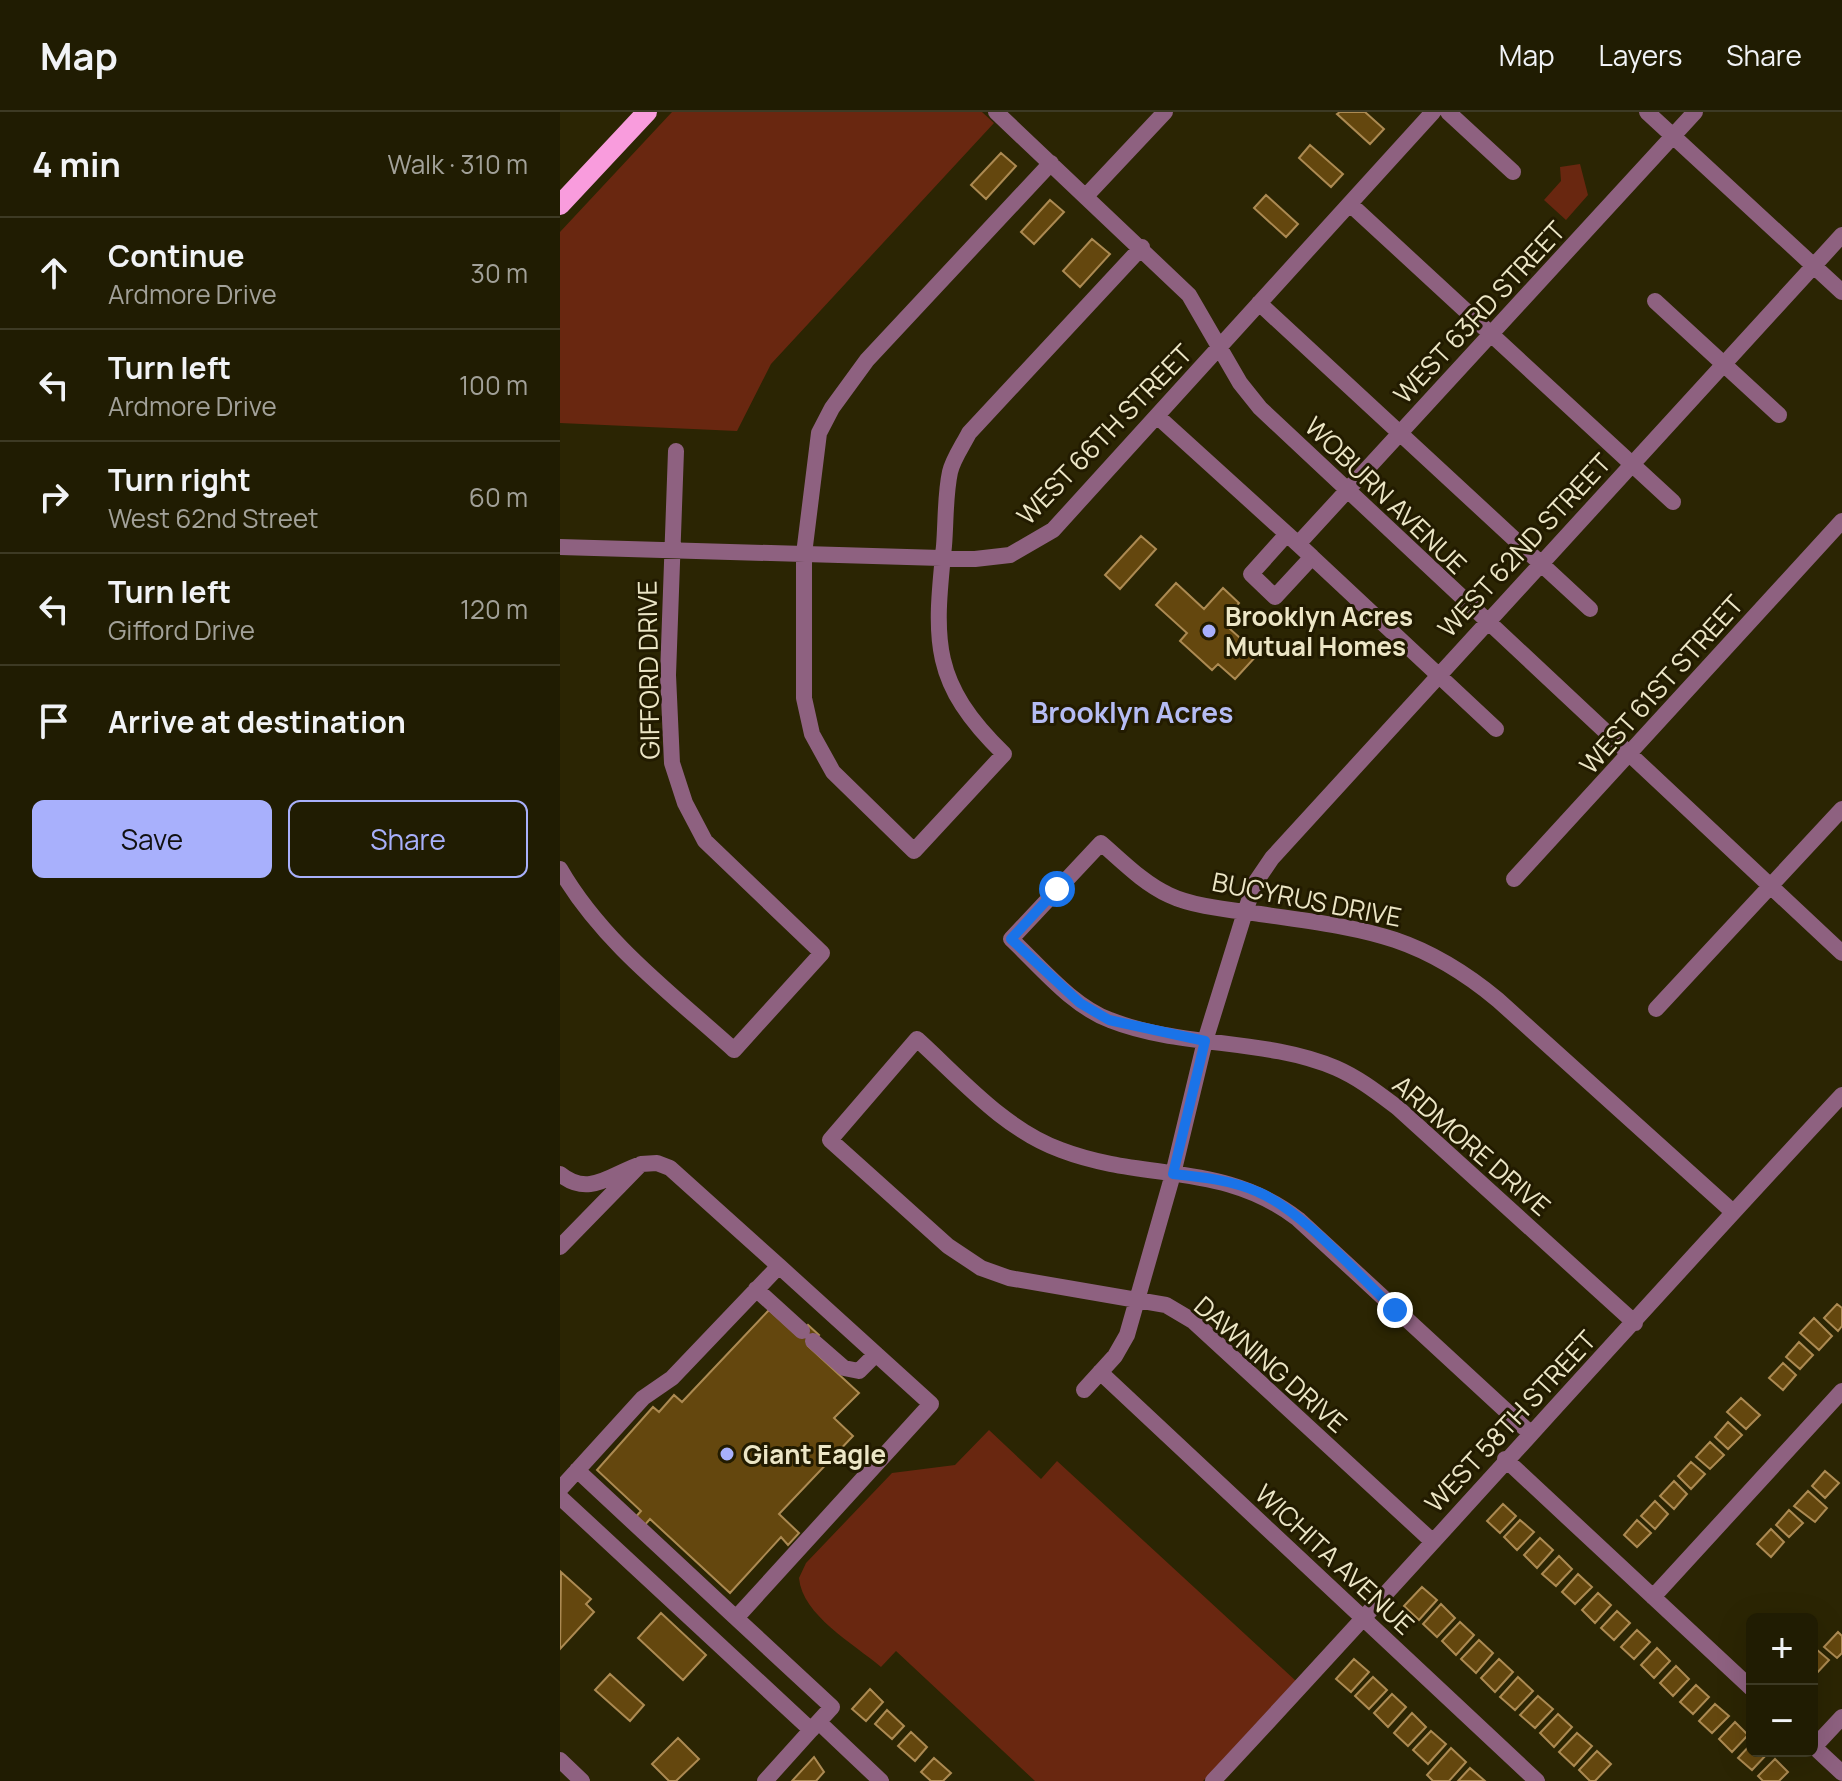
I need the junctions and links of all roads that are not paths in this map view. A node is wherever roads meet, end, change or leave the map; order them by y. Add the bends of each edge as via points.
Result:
1 (996, 112) edge
2 (1165, 112) edge
3 (1433, 112) edge
4 (1448, 112) edge
5 (1647, 112) edge
6 (1695, 112) edge
7 (638, 115) edge
8 (1673, 136) junction
9 (1051, 163) junction
10 (1513, 172) dead end
11 (1086, 196) junction
12 (1350, 204) junction
13 (560, 205) edge
14 (1842, 235) edge
15 (1142, 247) junction
16 (1814, 266) junction
17 (1842, 292) edge
18 (1655, 301) dead end
19 (1259, 303) junction
20 (1490, 334) junction
21 (1220, 346) junction
22 (1724, 364) junction
23 (1779, 415) dead end
24 (1157, 416) junction
25 (1400, 433) junction
26 (676, 451) dead end
27 (1631, 463) junction
28 (1347, 490) junction
29 (1673, 502) dead end
30 (1842, 521) edge
31 (1293, 539) junction
32 (560, 547) edge
33 (670, 551) junction
34 (804, 554) junction
35 (1312, 557) junction
36 (942, 560) junction
37 (1540, 562) junction
38 (1590, 609) dead end
39 (1485, 622) junction
40 (1437, 674) junction
41 (1496, 729) dead end
42 (1628, 756) junction
43 (1842, 809) edge
44 (560, 869) edge
45 (1514, 879) dead end
46 (1770, 888) junction
47 (1054, 893) joint
48 (1245, 912) junction
49 (1842, 953) edge
50 (1656, 1009) dead end
51 (1205, 1041) junction
52 (1842, 1095) edge
53 (641, 1164) junction
54 (560, 1174) edge
55 (1173, 1174) junction
56 (1733, 1212) junction
57 (560, 1247) edge
58 (779, 1266) junction
59 (756, 1289) junction
60 (1135, 1302) junction
61 (1635, 1323) junction
62 (876, 1354) junction
63 (1100, 1372) junction
64 (1084, 1390) dead end
65 (1842, 1391) edge
66 (1529, 1432) junction
67 (1505, 1459) junction
68 (577, 1470) junction
69 (560, 1489) edge
70 (560, 1497) edge
71 (1432, 1541) junction
72 (1653, 1597) junction
73 (1362, 1617) junction
74 (736, 1618) junction
75 (1748, 1685) edge
76 (1842, 1717) edge
77 (818, 1729) junction
78 (1818, 1741) edge
79 (1818, 1751) edge
80 (560, 1760) edge
81 (1225, 1768) junction
82 (1842, 1773) edge
83 (582, 1781) edge
84 (765, 1781) edge
85 (881, 1781) edge
86 (1213, 1781) edge
87 (1239, 1781) edge
88 (1537, 1781) edge

1 - 9 street, WOBURN AVENUE
2 - 11 street
3 - 12 street, WEST 66TH STREET
4 - 10 street
5 - 8 street
6 - 8 street, WEST 63RD STREET
7 - 13 main road
8 - 16 street
8 - 20 street, WEST 63RD STREET
9 - 11 street, WOBURN AVENUE
9 - 34 street via 867,360 832,408 819,433
11 - 15 street, WOBURN AVENUE
12 - 19 street, WEST 66TH STREET
12 - 20 street
14 - 16 street, WEST 62ND STREET
15 - 21 street, WOBURN AVENUE via 1189,295
15 - 36 street via 969,433 950,471
16 - 17 street
16 - 22 street, WEST 62ND STREET
18 - 22 street
19 - 21 street, WEST 66TH STREET
19 - 25 street
20 - 25 street, WEST 63RD STREET
20 - 27 street
21 - 24 street, WEST 66TH STREET
21 - 28 street, WOBURN AVENUE via 1260,408
22 - 23 street
22 - 27 street, WEST 62ND STREET
24 - 31 street
24 - 36 street, WEST 66TH STREET via 1053,530 1032,545 1010,555
25 - 28 street, WEST 63RD STREET
25 - 37 street
26 - 33 street
27 - 29 street
27 - 37 street, WEST 62ND STREET
28 - 31 street, WEST 63RD STREET
28 - 39 street, WOBURN AVENUE
30 - 42 street, WEST 61ST STREET
31 - 35 street
31 - 35 street, WEST 63RD STREET via 1251,574 1275,597
32 - 33 street, WEST 66TH STREET
33 - 34 street, WEST 66TH STREET
33 - 44 street, GIFFORD DRIVE via 669,726 672,763 685,803 705,841 822,953 734,1050 603,931
34 - 36 street, WEST 66TH STREET
34 - 36 street via 804,698 812,734 833,772 914,851 1004,754 957,700 943,664 936,624
35 - 40 street
37 - 38 street
37 - 39 street, WEST 62ND STREET
39 - 40 street, WEST 62ND STREET
39 - 42 street, WOBURN AVENUE
40 - 41 street
40 - 48 street, WEST 62ND STREET via 1272,858 1255,883
42 - 45 street, WEST 61ST STREET
42 - 46 street, WOBURN AVENUE
43 - 46 street
46 - 49 street, WOBURN AVENUE
46 - 50 street
47 - 48 street, BUCYRUS DRIVE via 1101,843 1171,896
47 - 51 street, ARDMORE DRIVE via 1011,939 1080,1003 1109,1020
48 - 51 street, WEST 62ND STREET
48 - 56 street, BUCYRUS DRIVE via 1383,934 1465,972
51 - 55 street, WEST 62ND STREET
51 - 61 street, ARDMORE DRIVE via 1300,1057 1365,1083
52 - 56 street, WEST 58TH STREET
53 - 54 street via 592,1186
53 - 57 street
53 - 58 street via 670,1168
55 - 60 street, WEST 62ND STREET
55 - 60 street, DAWNING DRIVE via 1101,1163 1033,1138 917,1039 830,1140 948,1246 981,1268
55 - 66 street via 1224,1180 1267,1196
56 - 61 street, WEST 58TH STREET
58 - 59 street
58 - 62 street
59 - 62 street via 851,1371 859,1371
59 - 68 street
60 - 63 street, WEST 62ND STREET via 1127,1335
60 - 71 street, DAWNING DRIVE via 1166,1305 1193,1321
61 - 66 street, WEST 58TH STREET
62 - 74 street via 931,1404
63 - 64 street, WEST 62ND STREET
63 - 73 street, WICHITA AVENUE
65 - 72 street
66 - 67 street, WEST 58TH STREET
67 - 71 street, WEST 58TH STREET
67 - 72 street
68 - 69 street
68 - 74 street
70 - 77 street
71 - 73 street, WEST 58TH STREET
72 - 75 street
73 - 81 street, WEST 58TH STREET
73 - 88 street, WICHITA AVENUE
74 - 77 street via 832,1707
76 - 78 street
77 - 84 street
77 - 85 street
79 - 82 street
80 - 83 street
81 - 86 street, WEST 58TH STREET
81 - 87 street

